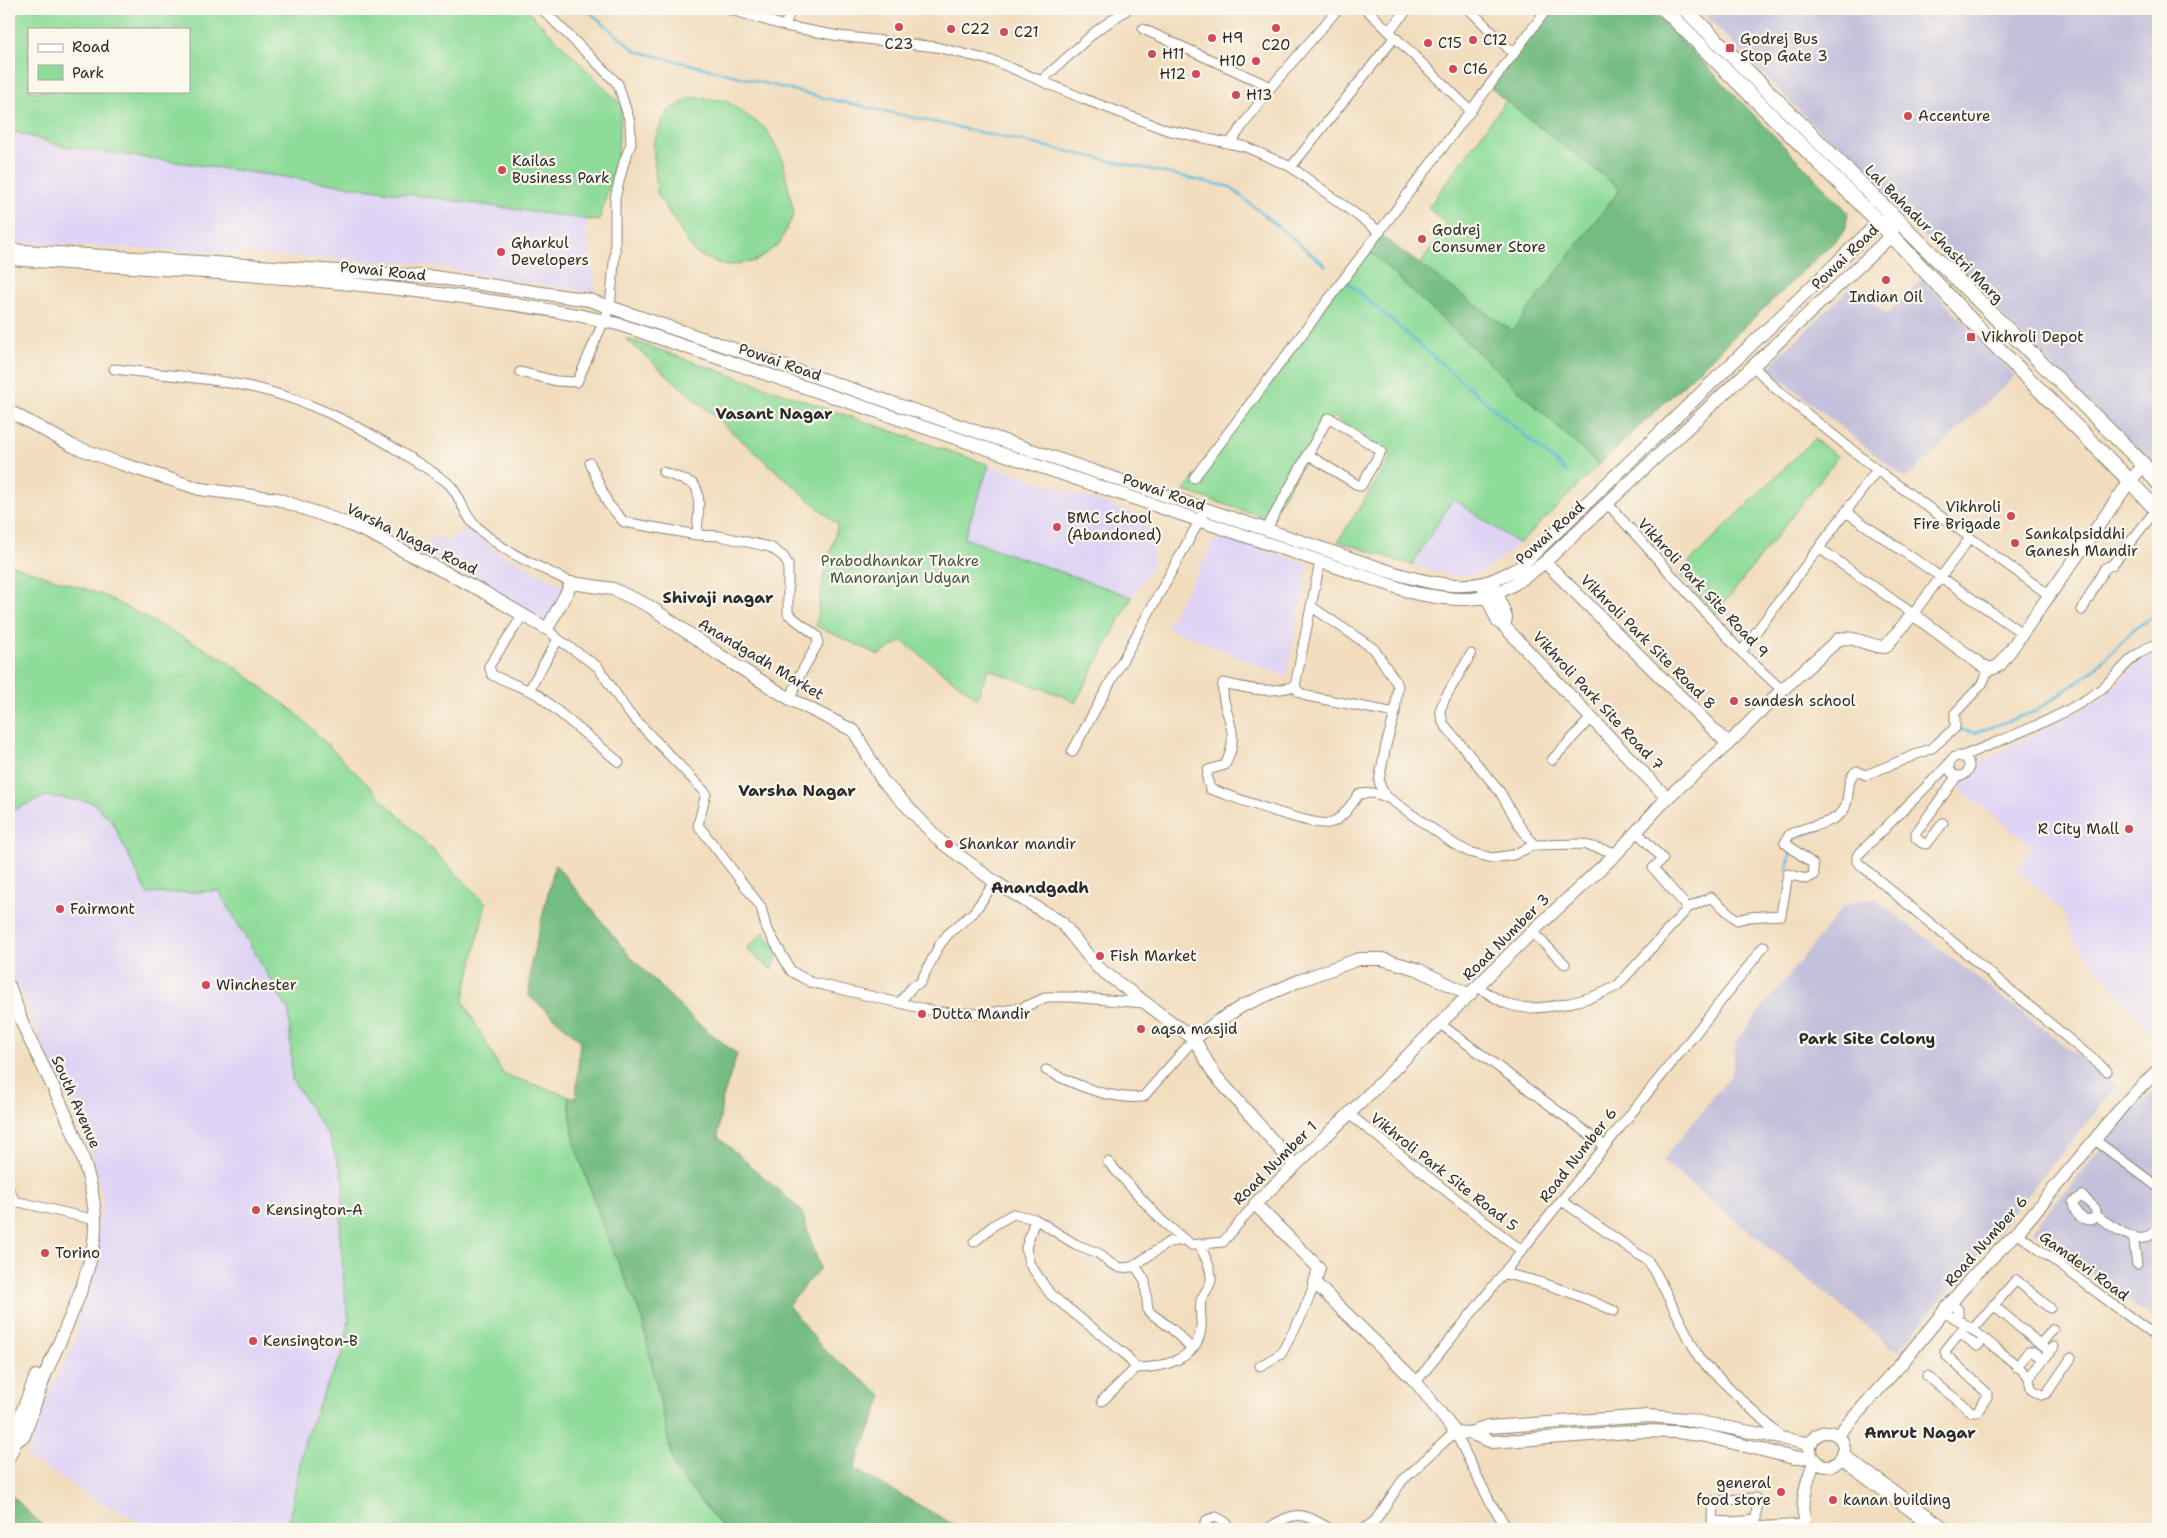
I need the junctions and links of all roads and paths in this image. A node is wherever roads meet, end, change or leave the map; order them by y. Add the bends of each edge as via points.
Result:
1 (542, 9) edge
2 (728, 9) edge
3 (791, 9) edge
4 (1128, 9) edge
5 (1338, 9) edge
6 (1366, 9) edge
7 (1408, 9) edge
8 (1469, 9) edge
9 (1547, 9) edge
10 (1664, 9) edge
11 (1684, 9) edge
12 (785, 26) junction
13 (1143, 29) dead end
14 (1392, 34) junction
15 (1514, 54) junction
16 (1041, 81) junction
17 (1271, 87) junction
18 (1470, 111) junction
19 (1230, 143) junction
20 (1291, 167) junction
21 (1894, 218) junction
22 (1879, 222) junction
23 (1380, 232) junction
24 (1892, 235) junction
25 (9, 250) edge
26 (48, 257) junction
27 (9, 259) edge
28 (610, 307) junction
29 (1996, 320) junction
30 (604, 321) junction
31 (1983, 333) junction
32 (727, 354) junction
33 (1754, 367) junction
34 (114, 369) dead end
35 (520, 372) dead end
36 (9, 411) edge
37 (1307, 454) junction
38 (590, 463) dead end
39 (2144, 465) junction
40 (1877, 470) junction
41 (663, 472) dead end
42 (1194, 478) dead end
43 (2130, 481) junction
44 (2158, 483) edge
45 (1607, 503) junction
46 (1206, 509) junction
47 (2157, 511) edge
48 (1846, 512) junction
49 (1199, 521) junction
50 (1266, 530) junction
51 (696, 535) junction
52 (1970, 538) junction
53 (1819, 548) junction
54 (1320, 562) junction
55 (1545, 562) junction
56 (1940, 577) junction
57 (1488, 581) junction
58 (572, 583) junction
59 (1517, 584) junction
60 (2048, 595) junction
61 (1492, 596) junction
62 (1312, 606) junction
63 (2082, 610) dead end
64 (1913, 614) junction
65 (523, 615) junction
66 (1505, 620) junction
67 (547, 629) junction
68 (2022, 633) junction
69 (558, 639) junction
70 (2158, 644) edge
71 (1741, 652) junction
72 (1471, 654) dead end
73 (1989, 668) junction
74 (1295, 686) junction
75 (529, 690) junction
76 (1782, 690) junction
77 (790, 699) junction
78 (1395, 713) junction
79 (1591, 718) junction
80 (1728, 744) junction
81 (1072, 752) dead end
82 (1961, 757) junction
83 (1552, 760) dead end
84 (619, 762) dead end
85 (1950, 764) junction
86 (1957, 776) junction
87 (1387, 797) junction
88 (1668, 798) junction
89 (1943, 823) dead end
90 (1636, 832) junction
91 (1534, 845) junction
92 (1616, 853) junction
93 (995, 882) junction
94 (1688, 908) junction
95 (1532, 932) junction
96 (1764, 946) dead end
97 (1565, 964) dead end
98 (9, 986) edge
99 (1474, 991) junction
100 (900, 1002) junction
101 (1144, 1003) junction
102 (9, 1008) edge
103 (1439, 1022) junction
104 (1194, 1040) junction
105 (1046, 1070) dead end
106 (2158, 1070) edge
107 (2107, 1071) dead end
108 (1349, 1114) junction
109 (2095, 1140) junction
110 (1605, 1146) junction
111 (1108, 1162) dead end
112 (1295, 1166) junction
113 (2158, 1187) edge
114 (9, 1190) edge
115 (1562, 1201) junction
116 (1255, 1204) junction
117 (12, 1205) edge
118 (2097, 1216) dead end
119 (87, 1218) junction
120 (1035, 1219) junction
121 (2158, 1230) edge
122 (2017, 1233) junction
123 (2133, 1236) junction
124 (1185, 1240) junction
125 (974, 1242) dead end
126 (1199, 1244) junction
127 (1522, 1251) junction
128 (2137, 1264) dead end
129 (1135, 1265) junction
130 (1505, 1274) junction
131 (1315, 1283) junction
132 (1993, 1305) junction
133 (1947, 1308) junction
134 (2050, 1308) dead end
135 (1614, 1311) dead end
136 (1969, 1327) junction
137 (2053, 1329) dead end
138 (1960, 1333) junction
139 (2158, 1338) edge
140 (1984, 1339) junction
141 (2040, 1344) junction
142 (1192, 1349) junction
143 (2071, 1358) dead end
144 (2043, 1359) junction
145 (1260, 1366) dead end
146 (2017, 1367) junction
147 (1136, 1368) junction
148 (1927, 1376) dead end
149 (2029, 1377) junction
150 (1416, 1382) junction
151 (1102, 1401) dead end
152 (1679, 1419) junction
153 (1585, 1421) junction
154 (1527, 1424) junction
155 (1455, 1432) junction
156 (1677, 1432) junction
157 (1470, 1433) junction
158 (1758, 1433) junction
159 (1585, 1435) junction
160 (1838, 1435) junction
161 (1782, 1438) junction
162 (1527, 1440) junction
163 (16, 1441) junction
164 (1756, 1448) junction
165 (1812, 1454) junction
166 (10, 1457) edge
167 (1842, 1457) junction
168 (1733, 1522) junction
169 (1804, 1526) edge
170 (1202, 1529) edge
171 (1232, 1529) edge
172 (1266, 1529) edge
173 (1330, 1529) edge
174 (1364, 1529) edge
175 (1508, 1529) edge
176 (1934, 1529) edge
177 (1948, 1529) edge

1 - 28 street via 618,84 630,122 631,144 615,198 615,253
2 - 12 street
3 - 12 street
4 - 16 street via 1096,31
5 - 17 street
6 - 14 street
7 - 14 street
8 - 15 street
9 - 15 street
10 - 22 main road, Lal Bahadur Shastri Marg
11 - 21 main road, Lal Bahadur Shastri Marg
12 - 16 street via 839,36 936,46 997,62
13 - 17 street
14 - 18 street
14 - 20 street
15 - 18 street
16 - 19 street via 1167,130
17 - 19 street
18 - 23 street
19 - 20 street
20 - 23 street
21 - 22 street, Powai Road
21 - 24 street, Powai Road
21 - 29 main road, Lal Bahadur Shastri Marg
22 - 24 main road, Lal Bahadur Shastri Marg
22 - 57 street, Powai Road via 1519,568
23 - 42 street
24 - 31 main road, Lal Bahadur Shastri Marg
24 - 33 street, Powai Road
25 - 26 street, Powai Road
26 - 27 street, Powai Road
26 - 28 street, Powai Road via 434,277 589,300
26 - 30 street, Powai Road via 431,292
28 - 30 street
28 - 32 street, Powai Road
29 - 31 main road
29 - 39 main road, Lal Bahadur Shastri Marg
30 - 32 street, Powai Road
30 - 35 street via 577,382 556,381
31 - 43 main road, Lal Bahadur Shastri Marg
32 - 46 street, Powai Road
32 - 49 street, Powai Road
33 - 40 street via 1776,389
33 - 45 street, Powai Road
34 - 58 street via 245,386 284,396 384,441 449,484 470,520 490,540
36 - 65 street, Varsha Nagar Road via 73,446 119,463 200,489 277,500 348,524
37 - 37 street via 1329,418 1381,451 1359,486
37 - 50 street
38 - 51 street via 608,504 624,522
39 - 43 street
39 - 44 main road, Lal Bahadur Shastri Marg
40 - 48 street
40 - 52 street
41 - 51 street via 694,484 698,489
43 - 47 main road, Lal Bahadur Shastri Marg
43 - 60 street
45 - 55 street, Powai Road
45 - 71 street, Vikhroli Park Site Road 9
46 - 49 street
46 - 50 street, Powai Road
47 - 63 street via 2106,568
48 - 53 street
48 - 56 street
49 - 54 street, Powai Road
49 - 81 street
50 - 57 street, Powai Road via 1417,580 1451,585
51 - 77 street via 720,536 770,547 784,557 788,565 788,614 817,636 818,643
52 - 56 street
52 - 60 street
53 - 64 street
53 - 71 street
54 - 61 street, Powai Road via 1414,593 1452,600
54 - 62 street
55 - 59 street, Powai Road
55 - 80 street, Vikhroli Park Site Road 8
56 - 64 street
56 - 68 street
57 - 61 street, Vikhroli Park Site Road 7
58 - 67 street
58 - 77 street, Anandgadh Market via 613,588 649,606
59 - 61 street, Powai Road
59 - 66 street
60 - 68 street
61 - 66 street, Vikhroli Park Site Road 7 via 1498,622
62 - 74 street
62 - 78 street via 1374,649 1398,685
64 - 73 street
64 - 76 street, Road Number 3 via 1885,647 1874,647 1848,637 1839,639
65 - 67 street, Varsha Nagar Road
65 - 75 street via 489,666 489,671
66 - 79 street, Vikhroli Park Site Road 7
67 - 69 street
68 - 73 street via 2000,666
69 - 75 street
69 - 100 street via 598,667 628,712 706,793 698,825 761,907 766,926 792,971 810,982
70 - 82 street via 2147,647 2098,692 2071,709
71 - 76 street, Vikhroli Park Site Road 9
72 - 91 street via 1440,710 1443,723 1500,792
73 - 94 street via 1982,684 1955,713 1955,728 1932,748 1866,775 1857,771 1850,779 1849,797 1843,810 1834,818 1789,835 1785,843 1814,864 1814,875 1806,879 1788,874 1781,915 1749,916 1737,920 1711,897
74 - 78 street via 1307,696
74 - 87 street via 1277,692 1223,683 1222,692 1232,724 1232,752 1225,765 1208,770 1210,789 1297,818 1328,823 1342,816 1359,794
75 - 84 street
76 - 80 street, Road Number 3
77 - 93 street, Anandgadh Market via 854,731 882,780 941,842
78 - 87 street via 1380,781
79 - 83 street
79 - 88 street, Vikhroli Park Site Road 7
80 - 88 street, Road Number 3
82 - 85 street via 1954,758
82 - 86 street via 1968,761 1969,769 1964,775
85 - 86 street via 1951,772
85 - 107 street via 1857,856 1857,862
86 - 89 street via 1916,838 1927,844
87 - 91 street via 1469,852 1492,858 1513,855
88 - 90 street, Road Number 3
90 - 92 street, Road Number 3
90 - 94 street via 1663,859 1654,868
91 - 92 street via 1582,844
92 - 95 street, Road Number 3
93 - 100 street via 974,912 948,934 920,983 913,986
93 - 101 street, Anandgadh Market via 1062,924 1097,967
94 - 99 street via 1628,975 1605,992 1548,1008 1508,1004
95 - 97 street
95 - 99 street, Road Number 3
96 - 110 street, Road Number 6
98 - 163 street, South Avenue via 24,1028 61,1102 82,1154 94,1220 88,1269 24,1436
99 - 103 street, Road Number 1
99 - 104 street, Road Number 3 via 1417,968 1382,959 1359,959 1244,1005
100 - 101 street via 938,1012 982,1014 1022,1008 1047,997
101 - 104 street, Anandgadh Market
102 - 119 street via 75,1151
103 - 108 street, Road Number 1
103 - 110 street
104 - 105 street via 1143,1096 1130,1098 1096,1090
104 - 112 street, Anandgadh Market via 1214,1074
106 - 109 street, Road Number 6
108 - 112 street, Road Number 1
108 - 127 street, Vikhroli Park Site Road 5
109 - 113 street
109 - 122 street, Road Number 6
110 - 115 street, Road Number 6
111 - 124 street via 1161,1220
112 - 116 street, Road Number 1
114 - 117 street
115 - 127 street, Road Number 6
115 - 161 street via 1648,1261 1700,1360
116 - 126 street, Road Number 1 via 1224,1242
116 - 131 street via 1319,1268
117 - 119 street via 19,1202
118 - 123 street
119 - 163 street via 87,1247 72,1293 13,1435
120 - 125 street via 1013,1214
120 - 129 street via 1120,1268
120 - 147 street via 1026,1248 1029,1263 1050,1294 1125,1354
121 - 123 street via 2145,1238
122 - 133 street, Road Number 6 via 1973,1276
122 - 139 street, Gamdevi Road
123 - 128 street
124 - 126 street, Road Number 1 via 1192,1245
124 - 129 street via 1169,1242
126 - 142 street via 1211,1280 1201,1301 1201,1330
127 - 130 street, Road Number 6
129 - 142 street via 1145,1282 1148,1311
130 - 135 street via 1529,1278
130 - 150 street, Road Number 6
131 - 145 street via 1281,1354
131 - 150 street
132 - 134 street via 2016,1280
132 - 136 street
132 - 141 street
133 - 136 street via 1951,1318
133 - 160 street, Road Number 6
136 - 138 street
136 - 140 street
137 - 141 street
138 - 140 street via 1974,1346
138 - 148 street via 1945,1351 1987,1393 1977,1412 1972,1412
140 - 146 street
141 - 144 street via 2051,1349
142 - 147 street via 1172,1363 1155,1368
143 - 149 street via 2047,1393 2041,1395 2032,1390
144 - 146 street via 2028,1352
144 - 149 street
146 - 149 street
147 - 151 street
150 - 155 street
152 - 153 street via 1649,1416
152 - 156 street
152 - 158 street
153 - 154 street
153 - 159 street
154 - 157 street via 1488,1427
154 - 162 street
155 - 157 street
155 - 174 street via 1402,1481 1376,1520
155 - 175 street via 1491,1504
156 - 159 street
156 - 164 street
157 - 162 street via 1492,1442
158 - 161 street
158 - 164 street
159 - 162 street
160 - 165 street via 1822,1432 1817,1435
160 - 167 street via 1844,1444
161 - 165 street
163 - 166 street, South Avenue
164 - 165 street via 1794,1458
165 - 167 street via 1819,1464 1830,1466
165 - 169 street via 1802,1504
167 - 176 street
167 - 177 street
168 - 168 street via 1756,1520 1756,1498 1713,1500 1712,1521
168 - 169 street via 1737,1528
170 - 171 street via 1208,1520 1216,1517
172 - 173 street via 1299,1514

